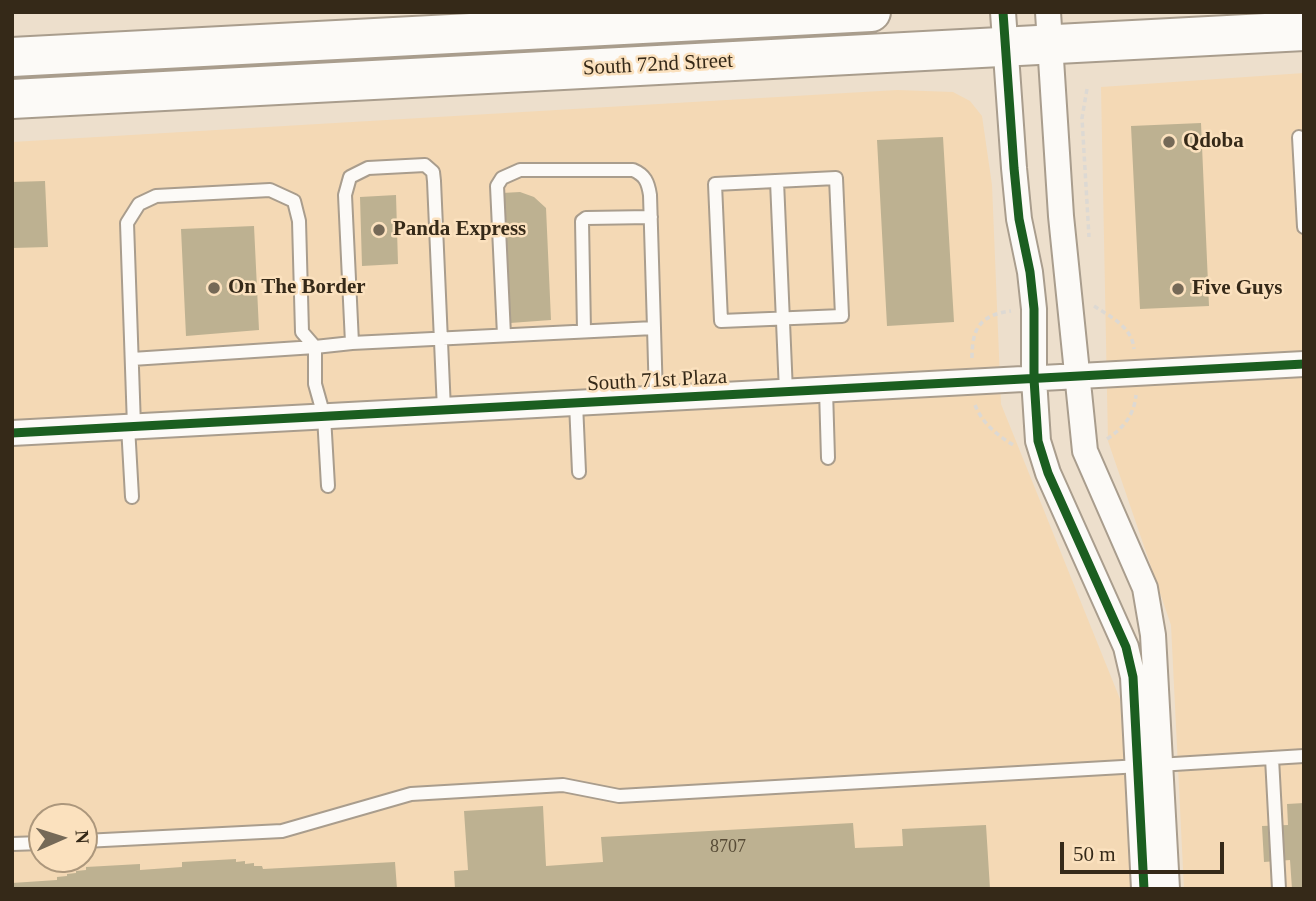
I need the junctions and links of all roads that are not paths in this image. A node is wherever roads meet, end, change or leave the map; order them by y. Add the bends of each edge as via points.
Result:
1 (871, 12) edge
2 (1049, 28) edge
3 (1004, 29) edge
4 (1304, 31) edge
5 (12, 57) edge
6 (12, 99) edge
7 (1299, 137) dead end
8 (777, 181) junction
9 (651, 217) junction
10 (1304, 227) edge
11 (783, 318) junction
12 (654, 328) junction
13 (584, 331) junction
14 (504, 335) junction
15 (441, 338) junction
16 (352, 343) junction
17 (315, 347) junction
18 (132, 359) junction
19 (1304, 364) edge
20 (1077, 377) junction
21 (1034, 379) junction
22 (826, 390) junction
23 (786, 392) junction
24 (656, 398) junction
25 (576, 403) junction
26 (444, 410) junction
27 (324, 416) junction
28 (131, 426) junction
29 (12, 433) edge
30 (828, 458) dead end
31 (579, 472) dead end
32 (328, 486) dead end
33 (132, 497) dead end
34 (1304, 757) edge
35 (1272, 758) junction
36 (1149, 765) junction
37 (98, 840) edge
38 (1144, 889) edge
39 (1167, 889) edge
40 (1279, 889) edge

1 - 5 main road, South 72nd Street
2 - 3 main road, South 72nd Street
2 - 4 main road, South 72nd Street
2 - 20 street
3 - 6 main road, South 72nd Street
3 - 21 street via 1019,219 1034,309
7 - 10 lane
8 - 11 lane
8 - 11 lane via 836,178 842,302 842,316
8 - 11 lane via 715,184 721,321
9 - 12 lane
9 - 13 lane via 582,221
9 - 14 lane via 649,184 634,170 520,170 502,178 497,186 497,213
11 - 23 lane
12 - 13 lane
12 - 24 lane
13 - 14 lane
14 - 15 lane
15 - 16 lane
15 - 16 lane via 433,172 425,165 368,168 350,177 345,195
15 - 26 lane
16 - 17 lane
17 - 18 lane
17 - 18 lane via 302,332 299,221 293,201 270,190 156,196 139,204 127,223
17 - 27 lane via 315,384
18 - 28 lane
19 - 20 street, South 71st Plaza
20 - 21 street, South 71st Plaza
20 - 36 street via 1085,451 1145,588 1153,635
21 - 22 street, South 71st Plaza
21 - 36 street via 1038,442 1126,647
22 - 23 street, South 71st Plaza
22 - 30 lane
23 - 24 street, South 71st Plaza
24 - 25 street, South 71st Plaza
25 - 26 street, South 71st Plaza
25 - 31 lane
26 - 27 street, South 71st Plaza
27 - 28 street, South 71st Plaza
27 - 32 lane
28 - 29 street, South 71st Plaza
28 - 33 lane
34 - 35 lane
35 - 36 lane
35 - 40 lane
36 - 37 lane via 619,796 563,785 411,794 282,831
36 - 38 street
36 - 39 street

